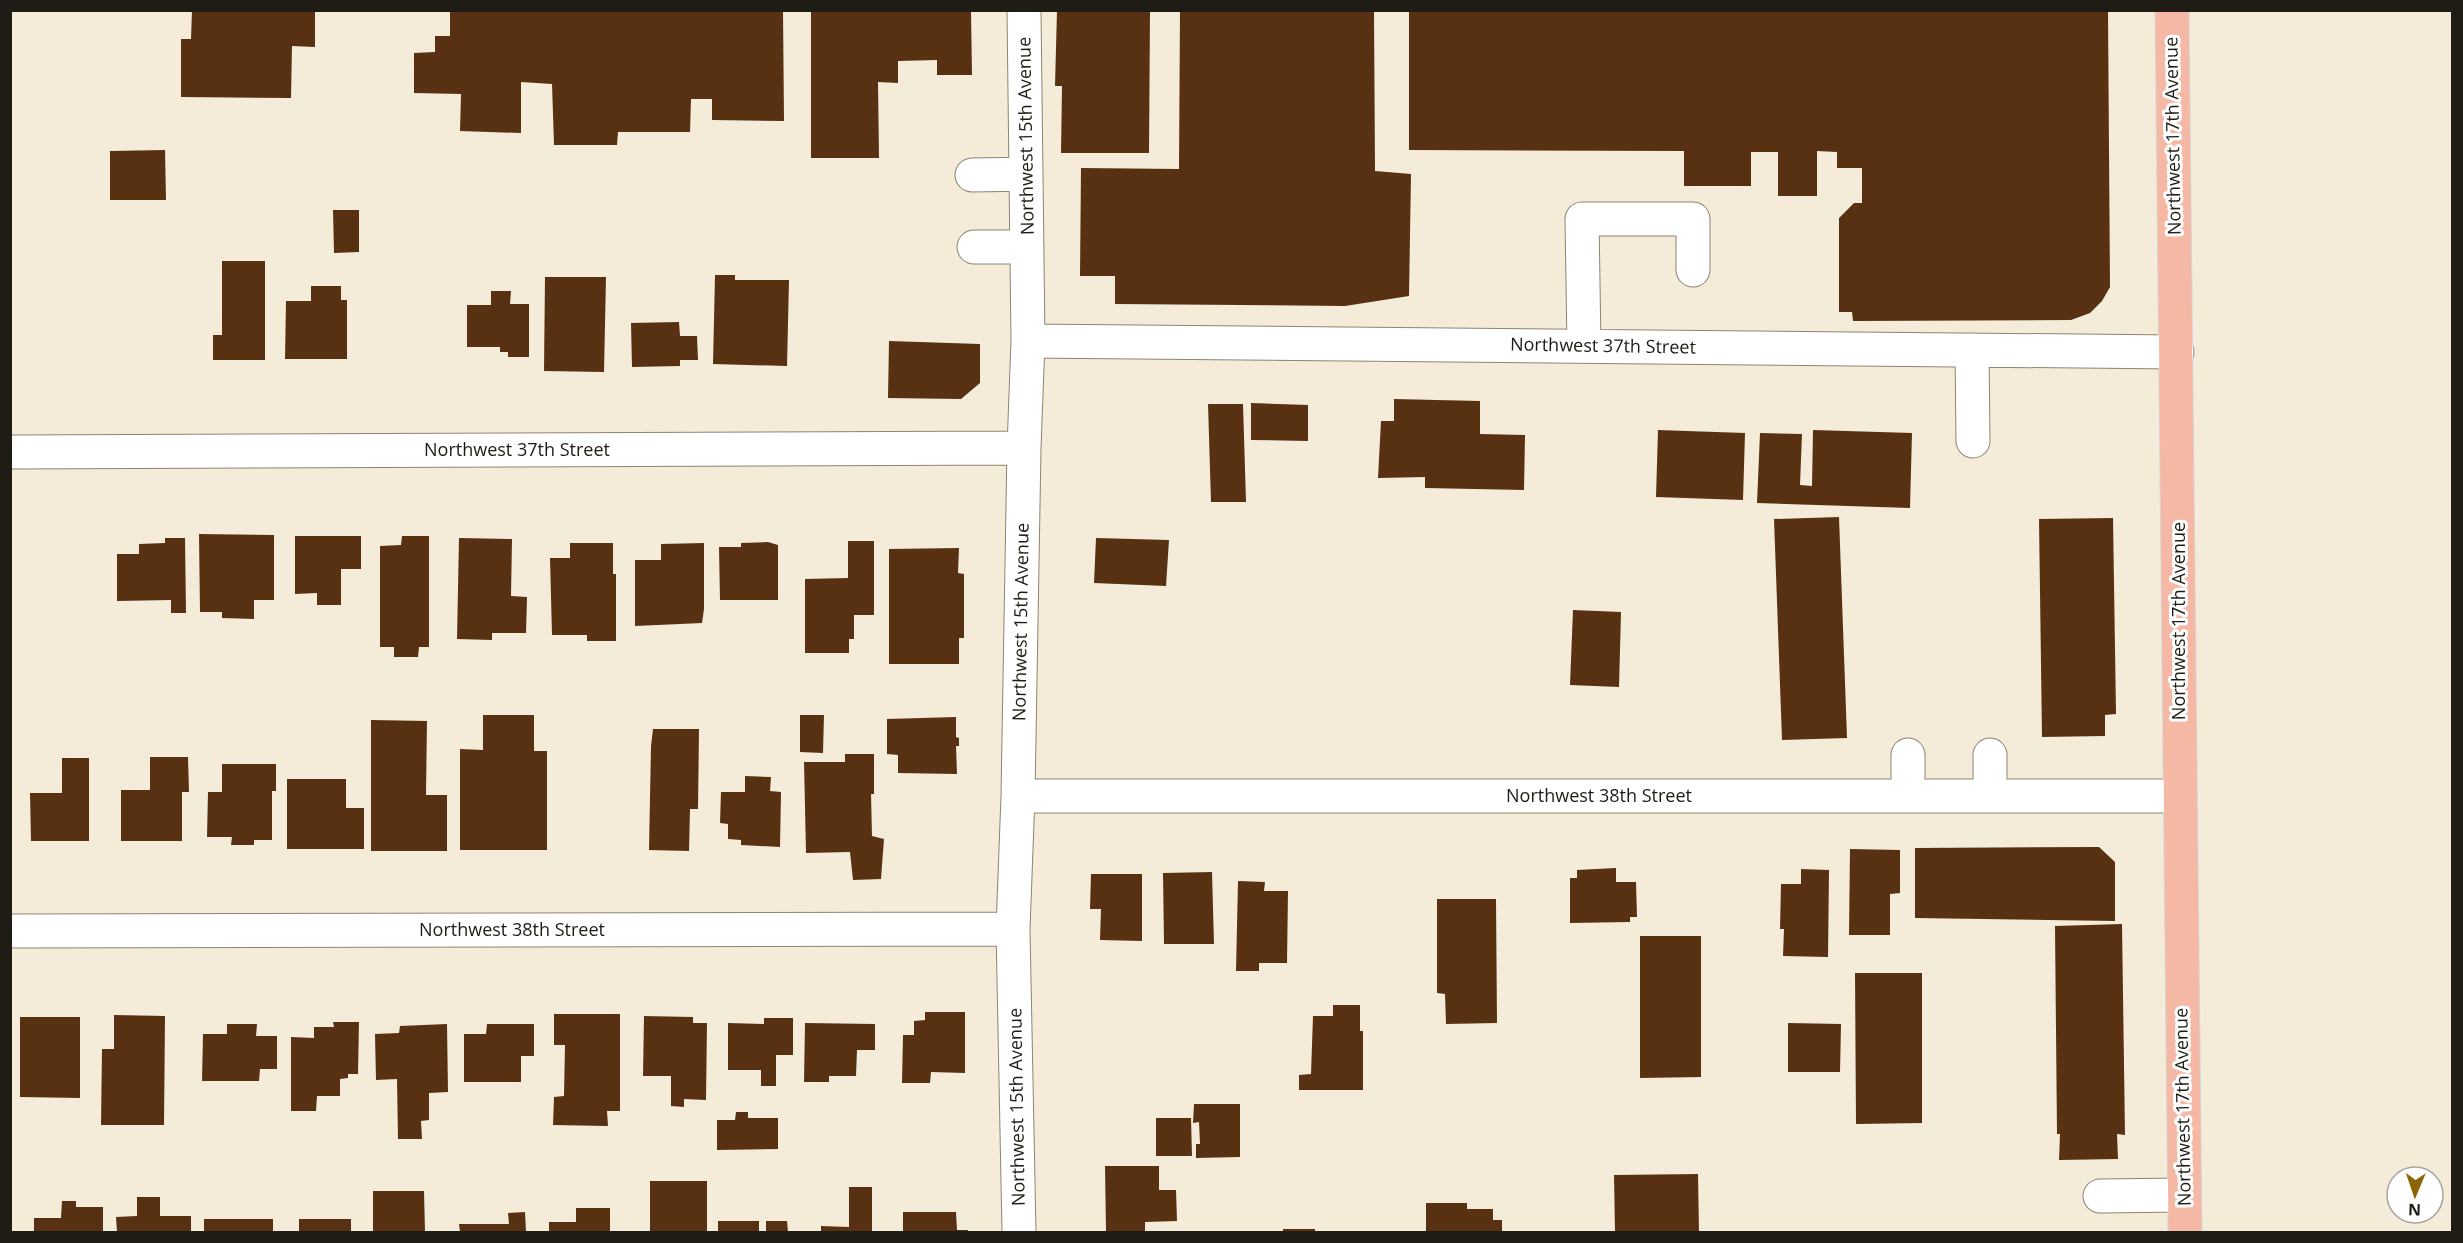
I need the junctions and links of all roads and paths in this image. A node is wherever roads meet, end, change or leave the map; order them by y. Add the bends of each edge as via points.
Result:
1 (1024, 10) edge
2 (2172, 10) edge
3 (1026, 174) junction
4 (972, 175) dead end
5 (1027, 247) junction
6 (974, 248) dead end
7 (1693, 270) dead end
8 (1028, 340) junction
9 (1584, 346) junction
10 (1972, 350) junction
11 (2177, 352) junction
12 (1973, 441) dead end
13 (1024, 448) junction
14 (10, 452) edge
15 (1908, 755) dead end
16 (1990, 755) dead end
17 (1018, 796) junction
18 (1908, 796) junction
19 (1990, 796) junction
20 (2180, 796) junction
21 (1013, 929) junction
22 (10, 931) edge
23 (2184, 1195) junction
24 (2100, 1196) dead end
25 (1019, 1233) edge
26 (2185, 1233) edge

1 - 3 street, Northwest 15th Avenue
2 - 11 main road, Northwest 17th Avenue
3 - 4 street
3 - 5 street, Northwest 15th Avenue
5 - 6 street
5 - 8 street, Northwest 15th Avenue
7 - 9 street via 1693,219 1581,219
8 - 9 street, Northwest 37th Street
8 - 13 street, Northwest 15th Avenue
9 - 10 street, Northwest 37th Street
10 - 11 street, Northwest 37th Street
10 - 12 street
11 - 20 main road, Northwest 17th Avenue
13 - 14 street, Northwest 37th Street
13 - 17 street, Northwest 15th Avenue
15 - 18 street
16 - 19 street
17 - 18 street, Northwest 38th Street
17 - 21 street, Northwest 15th Avenue
18 - 19 street, Northwest 38th Street
19 - 20 street, Northwest 38th Street
20 - 23 main road, Northwest 17th Avenue
21 - 22 street, Northwest 38th Street
21 - 25 street, Northwest 15th Avenue
23 - 24 street
23 - 26 main road, Northwest 17th Avenue

